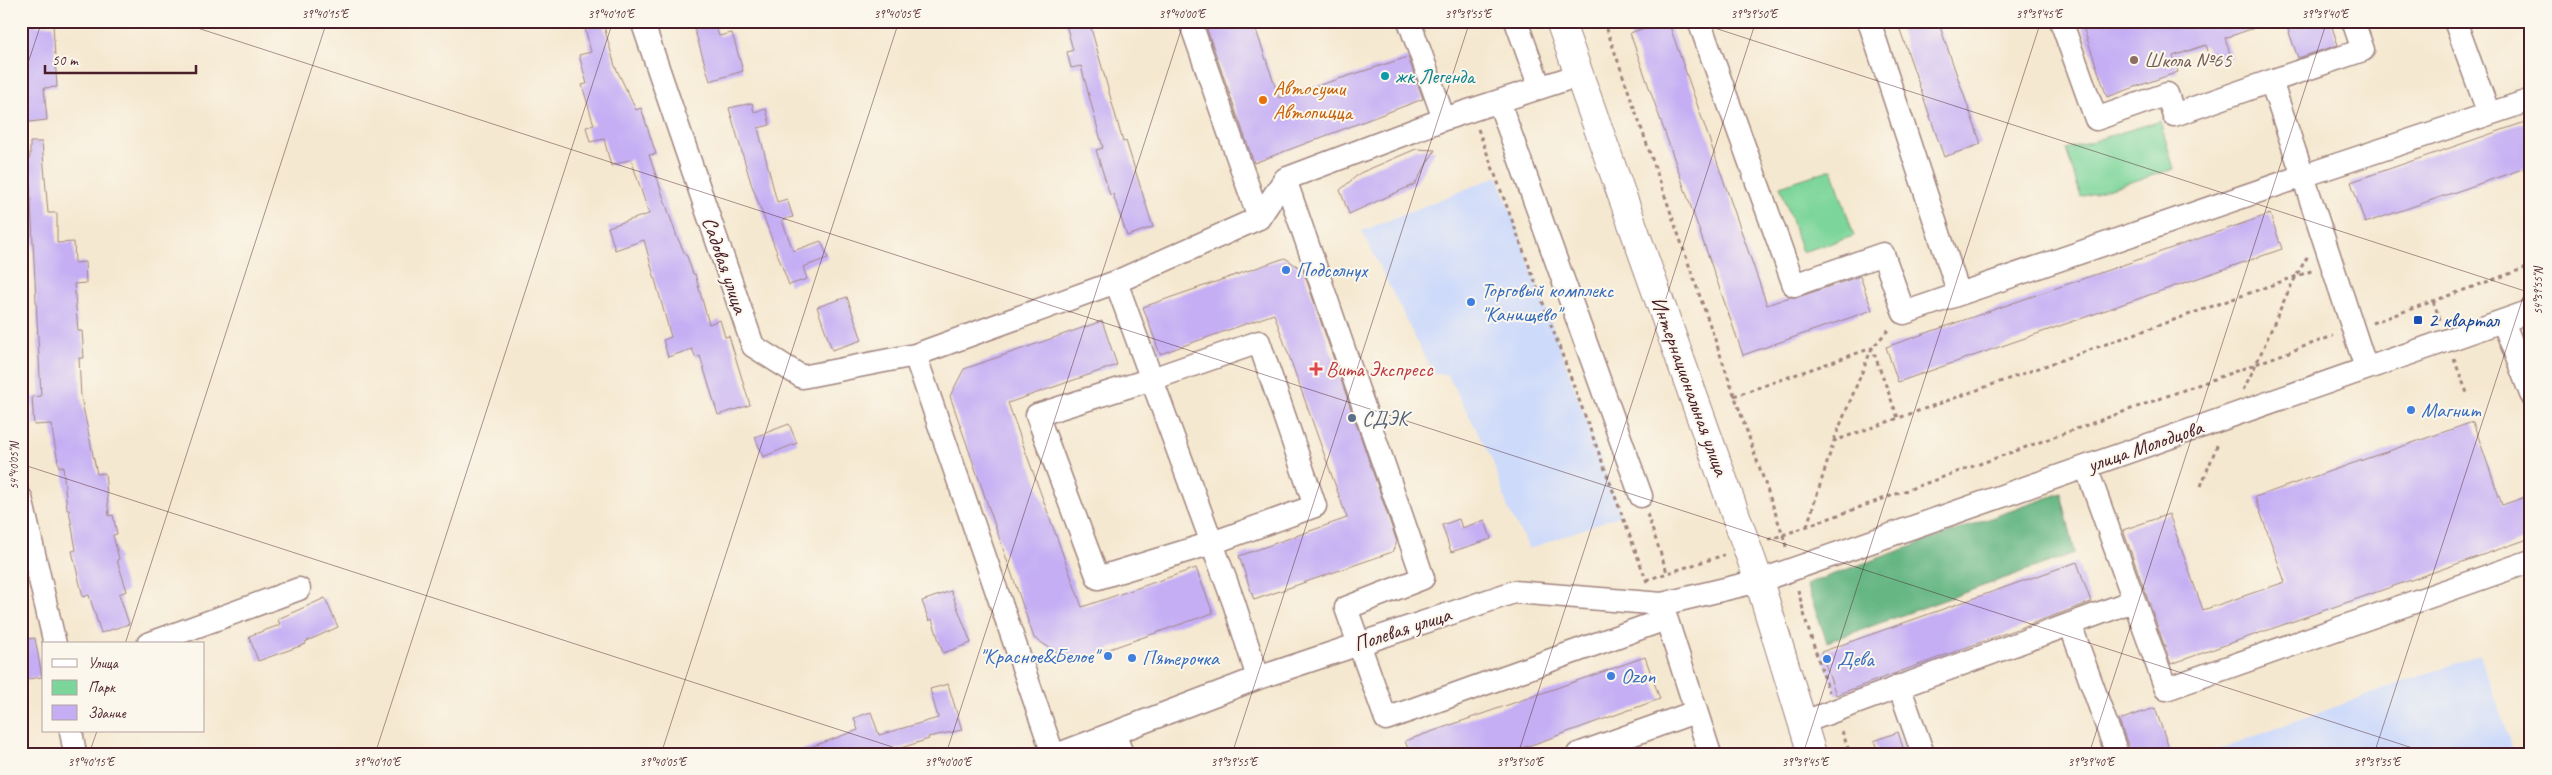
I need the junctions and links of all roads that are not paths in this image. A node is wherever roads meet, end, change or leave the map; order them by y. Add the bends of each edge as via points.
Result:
1 (642, 21) edge
2 (1190, 21) edge
3 (1409, 21) edge
4 (1516, 21) edge
5 (1560, 21) edge
6 (1699, 21) edge
7 (1868, 21) edge
8 (2061, 21) edge
9 (2353, 21) edge
10 (2455, 21) edge
11 (1579, 75) junction
12 (2271, 81) junction
13 (1540, 88) junction
14 (2531, 100) edge
15 (1499, 102) junction
16 (2489, 114) junction
17 (1444, 118) junction
18 (2303, 176) junction
19 (1285, 179) junction
20 (1259, 218) junction
21 (1116, 282) junction
22 (1959, 294) junction
23 (2531, 311) edge
24 (2503, 320) junction
25 (915, 356) junction
26 (2366, 368) junction
27 (1152, 379) junction
28 (2531, 394) edge
29 (2086, 466) junction
30 (1641, 496) road end
31 (21, 498) edge
32 (1212, 543) junction
33 (2531, 561) edge
34 (1759, 581) junction
35 (299, 590) dead end
36 (2133, 601) junction
37 (1664, 611) junction
38 (2070, 624) junction
39 (55, 642) edge
40 (154, 642) edge
41 (1359, 643) junction
42 (1258, 678) junction
43 (1898, 686) junction
44 (1695, 712) junction
45 (1804, 722) junction
46 (71, 732) edge
47 (1114, 733) junction
48 (75, 754) edge
49 (1053, 754) edge
50 (1059, 754) edge
51 (1122, 754) edge
52 (1578, 754) edge
53 (1710, 754) edge
54 (1812, 754) edge
55 (1923, 754) edge
56 (2117, 754) edge

1 - 25 street, Садовая улица via 753,346 802,377
2 - 20 street
3 - 17 street
4 - 13 street
5 - 11 main road, Интернациональная улица
6 - 22 street via 1794,285 1884,254 1904,313
7 - 22 street
8 - 12 street via 2096,119 2167,94 2174,115
9 - 12 street via 2363,50
10 - 16 street
11 - 13 street
11 - 34 main road, Интернациональная улица
12 - 18 street
13 - 15 street
14 - 16 street
15 - 17 street
15 - 30 street
16 - 18 street
17 - 19 street
18 - 22 street
18 - 26 street
19 - 20 street
19 - 41 street via 1423,578 1346,608
20 - 21 street, Садовая улица
21 - 25 street, Садовая улица
21 - 27 street
23 - 24 street, улица Молодцова
24 - 26 street, улица Молодцова
24 - 28 street
25 - 49 street
26 - 29 street, улица Молодцова
27 - 32 street
27 - 32 street via 1259,342 1315,506
27 - 32 street via 1037,416 1098,578
29 - 34 street, улица Молодцова
29 - 36 street
31 - 39 street
32 - 42 street
33 - 36 street via 2166,689
34 - 37 street, Полевая улица
34 - 45 main road, Интернациональная улица
35 - 40 street
36 - 38 street
37 - 41 street, Полевая улица via 1514,592
37 - 41 street via 1386,719
37 - 44 street
38 - 43 street
38 - 56 street
41 - 42 street, Полевая улица
42 - 47 street, Полевая улица
43 - 45 street
43 - 55 street
44 - 52 street
44 - 53 street
45 - 54 main road, Интернациональная улица
46 - 48 street
47 - 50 street, Полевая улица
47 - 51 street

